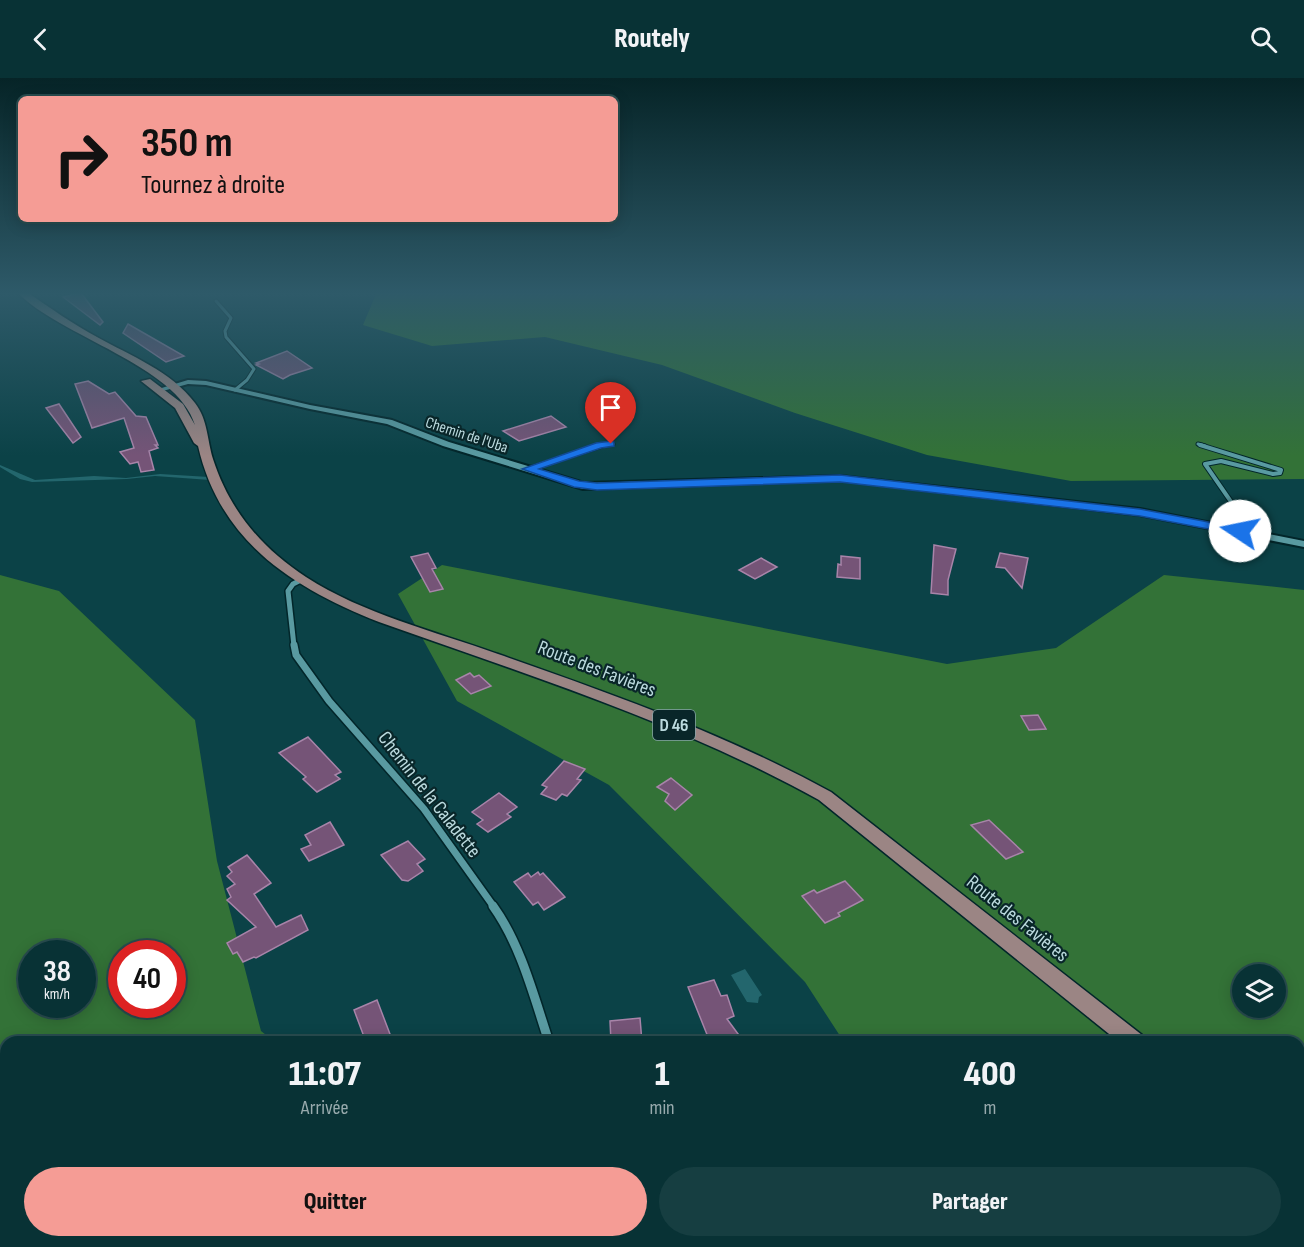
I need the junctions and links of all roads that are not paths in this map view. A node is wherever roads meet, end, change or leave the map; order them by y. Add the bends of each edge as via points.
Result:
1 (98, 347) edge
2 (105, 347) edge
3 (234, 347) edge
4 (172, 386) junction
5 (159, 390) junction
6 (235, 390) junction
7 (614, 444) dead end
8 (1198, 444) dead end
9 (205, 454) junction
10 (528, 469) junction
11 (1240, 531) junction
12 (1304, 544) edge
13 (301, 580) junction
14 (547, 1036) edge
15 (1126, 1036) edge

1 - 5 main road, Route des Favières / D 46
2 - 4 main road, Route des Favières / D 46
3 - 6 lane via 254,369
4 - 5 street, Chemin de l'Uba
4 - 6 street, Chemin de l'Uba via 201,382
4 - 9 main road, Route des Favières / D 46 via 201,420
5 - 9 main road, D 46 via 185,415
6 - 10 street, Chemin de l'Uba via 389,422
7 - 10 lane
8 - 11 lane via 1281,470 1273,474 1225,462 1205,464 1236,509
9 - 13 main road, Route des Favières / D 46 via 233,517 260,547
10 - 11 street, Chemin de l'Uba via 597,487 840,478 1140,512
11 - 12 street, Chemin de l'Uba
13 - 14 street, Chemin de la Caladette via 288,591 296,655 329,701 424,809 502,918
13 - 15 main road, Route des Favières / D 46 via 377,615 610,699 789,775 825,796

